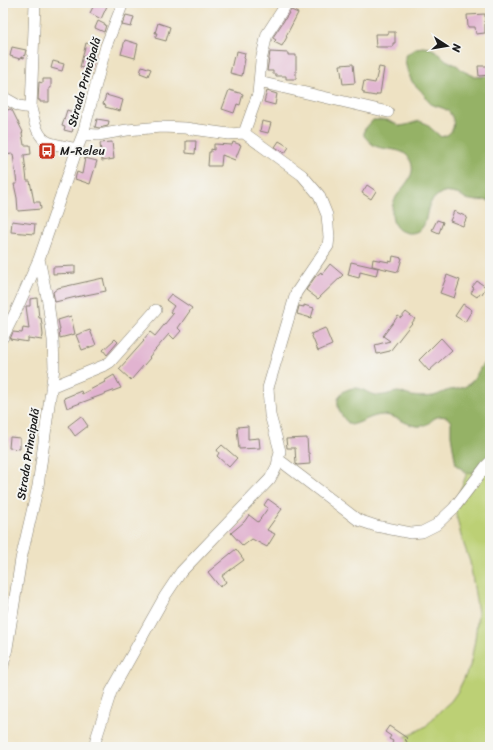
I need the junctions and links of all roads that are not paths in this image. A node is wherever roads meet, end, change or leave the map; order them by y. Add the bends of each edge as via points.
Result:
1 (35, 3) edge
2 (123, 3) edge
3 (287, 3) edge
4 (259, 82) junction
5 (3, 97) edge
6 (31, 108) junction
7 (388, 112) dead end
8 (244, 133) junction
9 (83, 134) junction
10 (77, 149) junction
11 (39, 258) junction
12 (156, 310) dead end
13 (3, 337) edge
14 (51, 387) junction
15 (278, 459) junction
16 (490, 462) edge
17 (3, 666) edge
18 (95, 747) edge

1 - 6 street
2 - 9 street, Strada Principală via 106,46
3 - 4 street via 267,34
4 - 7 street
4 - 8 street via 258,94
5 - 6 street via 19,106
6 - 10 street via 39,133 44,138
8 - 9 street via 229,134 161,127 98,135
8 - 15 street via 302,175 319,195 327,215 328,246 296,294 268,388 270,415 280,451
9 - 10 street, Strada Principală
10 - 11 street, Strada Principală
11 - 13 street, Strada Principală
11 - 14 street, Strada Principală via 53,340 54,368
12 - 14 street via 110,362
14 - 17 street, Strada Principală via 38,486 21,559
15 - 16 street via 358,520 411,532 422,532 436,525 450,513
15 - 18 street via 270,479 181,572 165,596 111,692

